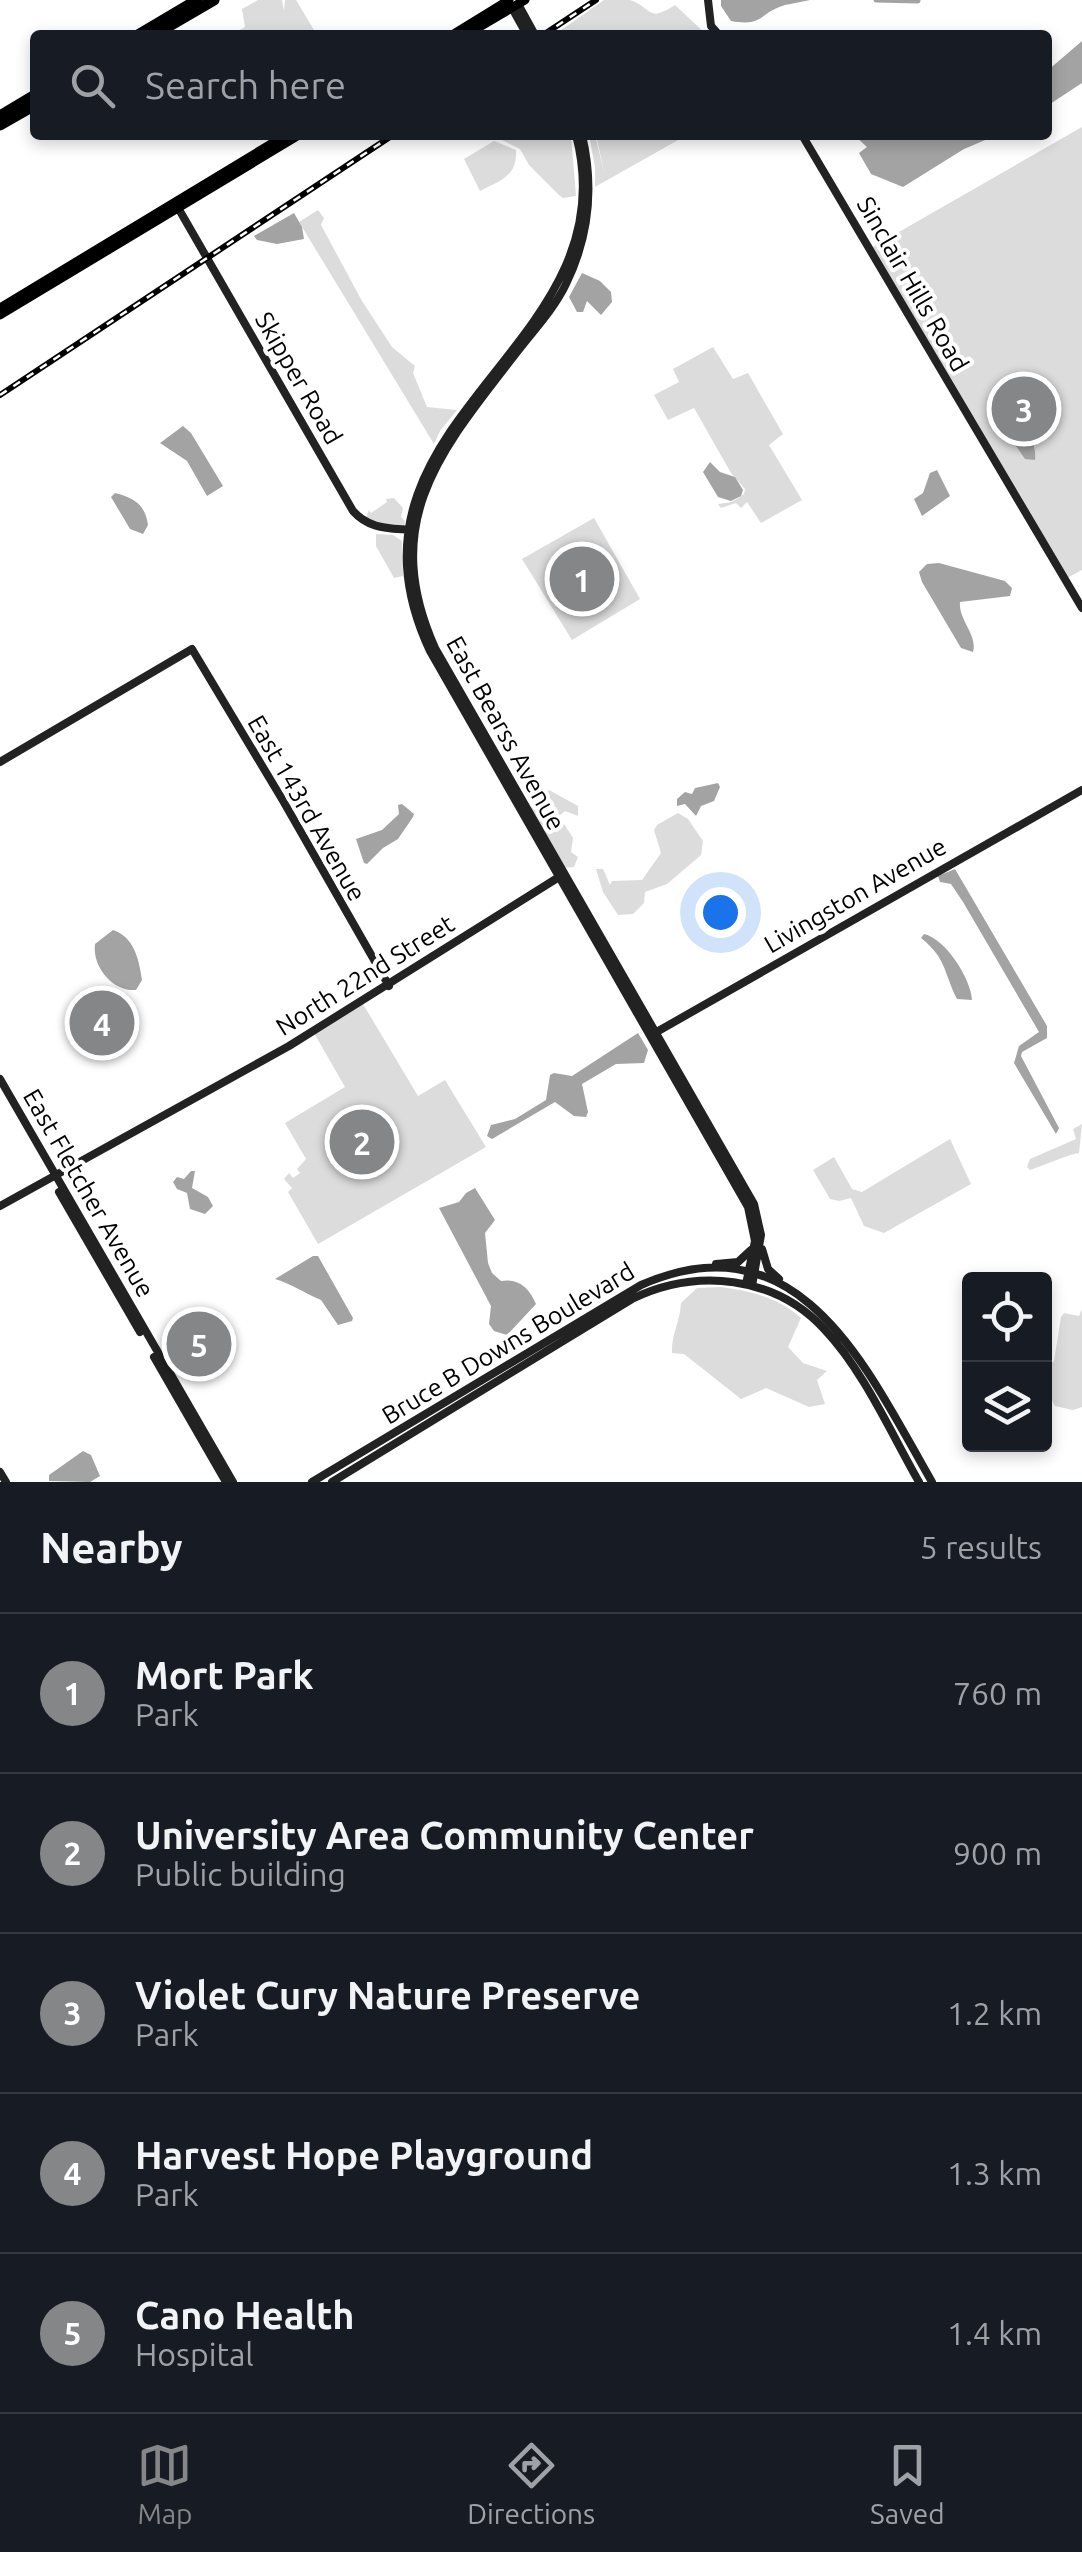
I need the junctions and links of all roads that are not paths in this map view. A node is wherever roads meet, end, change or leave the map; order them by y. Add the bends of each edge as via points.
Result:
1 (198, 0) edge
2 (214, 0) edge
3 (708, 0) edge
4 (513, 2) edge
5 (147, 30) edge
6 (163, 30) edge
7 (461, 30) edge
8 (473, 30) edge
9 (525, 30) edge
10 (532, 30) edge
11 (714, 30) edge
12 (30, 98) edge
13 (30, 108) edge
14 (0, 116) edge
15 (0, 125) edge
16 (278, 140) edge
17 (290, 140) edge
18 (580, 140) edge
19 (805, 140) edge
20 (174, 204) junction
21 (0, 308) edge
22 (0, 316) edge
23 (412, 530) junction
24 (1082, 608) edge
25 (0, 762) edge
26 (1082, 790) edge
27 (560, 877) junction
28 (388, 986) junction
29 (652, 1034) junction
30 (0, 1079) edge
31 (0, 1088) edge
32 (166, 1115) junction
33 (144, 1125) junction
34 (137, 1134) junction
35 (54, 1178) junction
36 (0, 1208) edge
37 (758, 1244) junction
38 (692, 1269) junction
39 (752, 1274) junction
40 (749, 1285) junction
41 (801, 1297) junction
42 (192, 1424) junction
43 (383, 1446) junction
44 (215, 1450) junction
45 (0, 1472) edge
46 (6, 1482) edge
47 (229, 1482) edge
48 (312, 1482) edge
49 (332, 1482) edge
50 (918, 1482) edge
51 (932, 1482) edge

1 - 5 highway
2 - 6 highway
3 - 11 main road
4 - 7 main road
4 - 8 main road
4 - 9 main road
4 - 10 main road
12 - 14 highway
13 - 15 highway
16 - 20 main road
17 - 20 main road
18 - 23 main road, East Bearss Avenue via 589,192 575,263 552,307 440,455
19 - 24 main road, Sinclair Hills Road
20 - 21 main road
20 - 22 main road
20 - 23 main road, Skipper Road via 354,511 374,526
23 - 27 main road, East Bearss Avenue via 422,625 432,649
25 - 28 main road, East 143rd Avenue via 192,650
26 - 29 main road, Livingston Avenue
27 - 28 main road, North 22nd Street
27 - 29 main road, East Bearss Avenue
28 - 32 main road, North 22nd Street
29 - 37 main road, East Bearss Avenue via 754,1204
30 - 35 main road, East Fletcher Avenue
31 - 35 main road, East Fletcher Avenue
32 - 33 main road, North 22nd Street
32 - 34 main road, North 22nd Street
33 - 34 main road
33 - 35 main road, North 22nd Street
34 - 35 main road, North 22nd Street
35 - 36 main road, North 22nd Street
35 - 42 main road, East Fletcher Avenue
35 - 44 main road, East Fletcher Avenue
37 - 38 main road via 738,1262
37 - 39 main road, East Bearss Avenue
37 - 41 main road via 772,1274
38 - 39 main road, Bruce B Downs Boulevard
38 - 43 main road, Bruce B Downs Boulevard via 634,1289
39 - 40 main road, East Bearss Avenue
39 - 41 main road, Bruce B Downs Boulevard
40 - 43 main road, Bruce B Downs Boulevard via 694,1281 646,1293
40 - 50 main road, Bruce B Downs Boulevard via 793,1304 826,1330
41 - 51 main road, Bruce B Downs Boulevard via 856,1352
42 - 44 main road
42 - 47 main road, East Fletcher Avenue
43 - 48 main road, Bruce B Downs Boulevard
43 - 49 main road, Bruce B Downs Boulevard
44 - 47 main road, East Fletcher Avenue
45 - 46 main road

